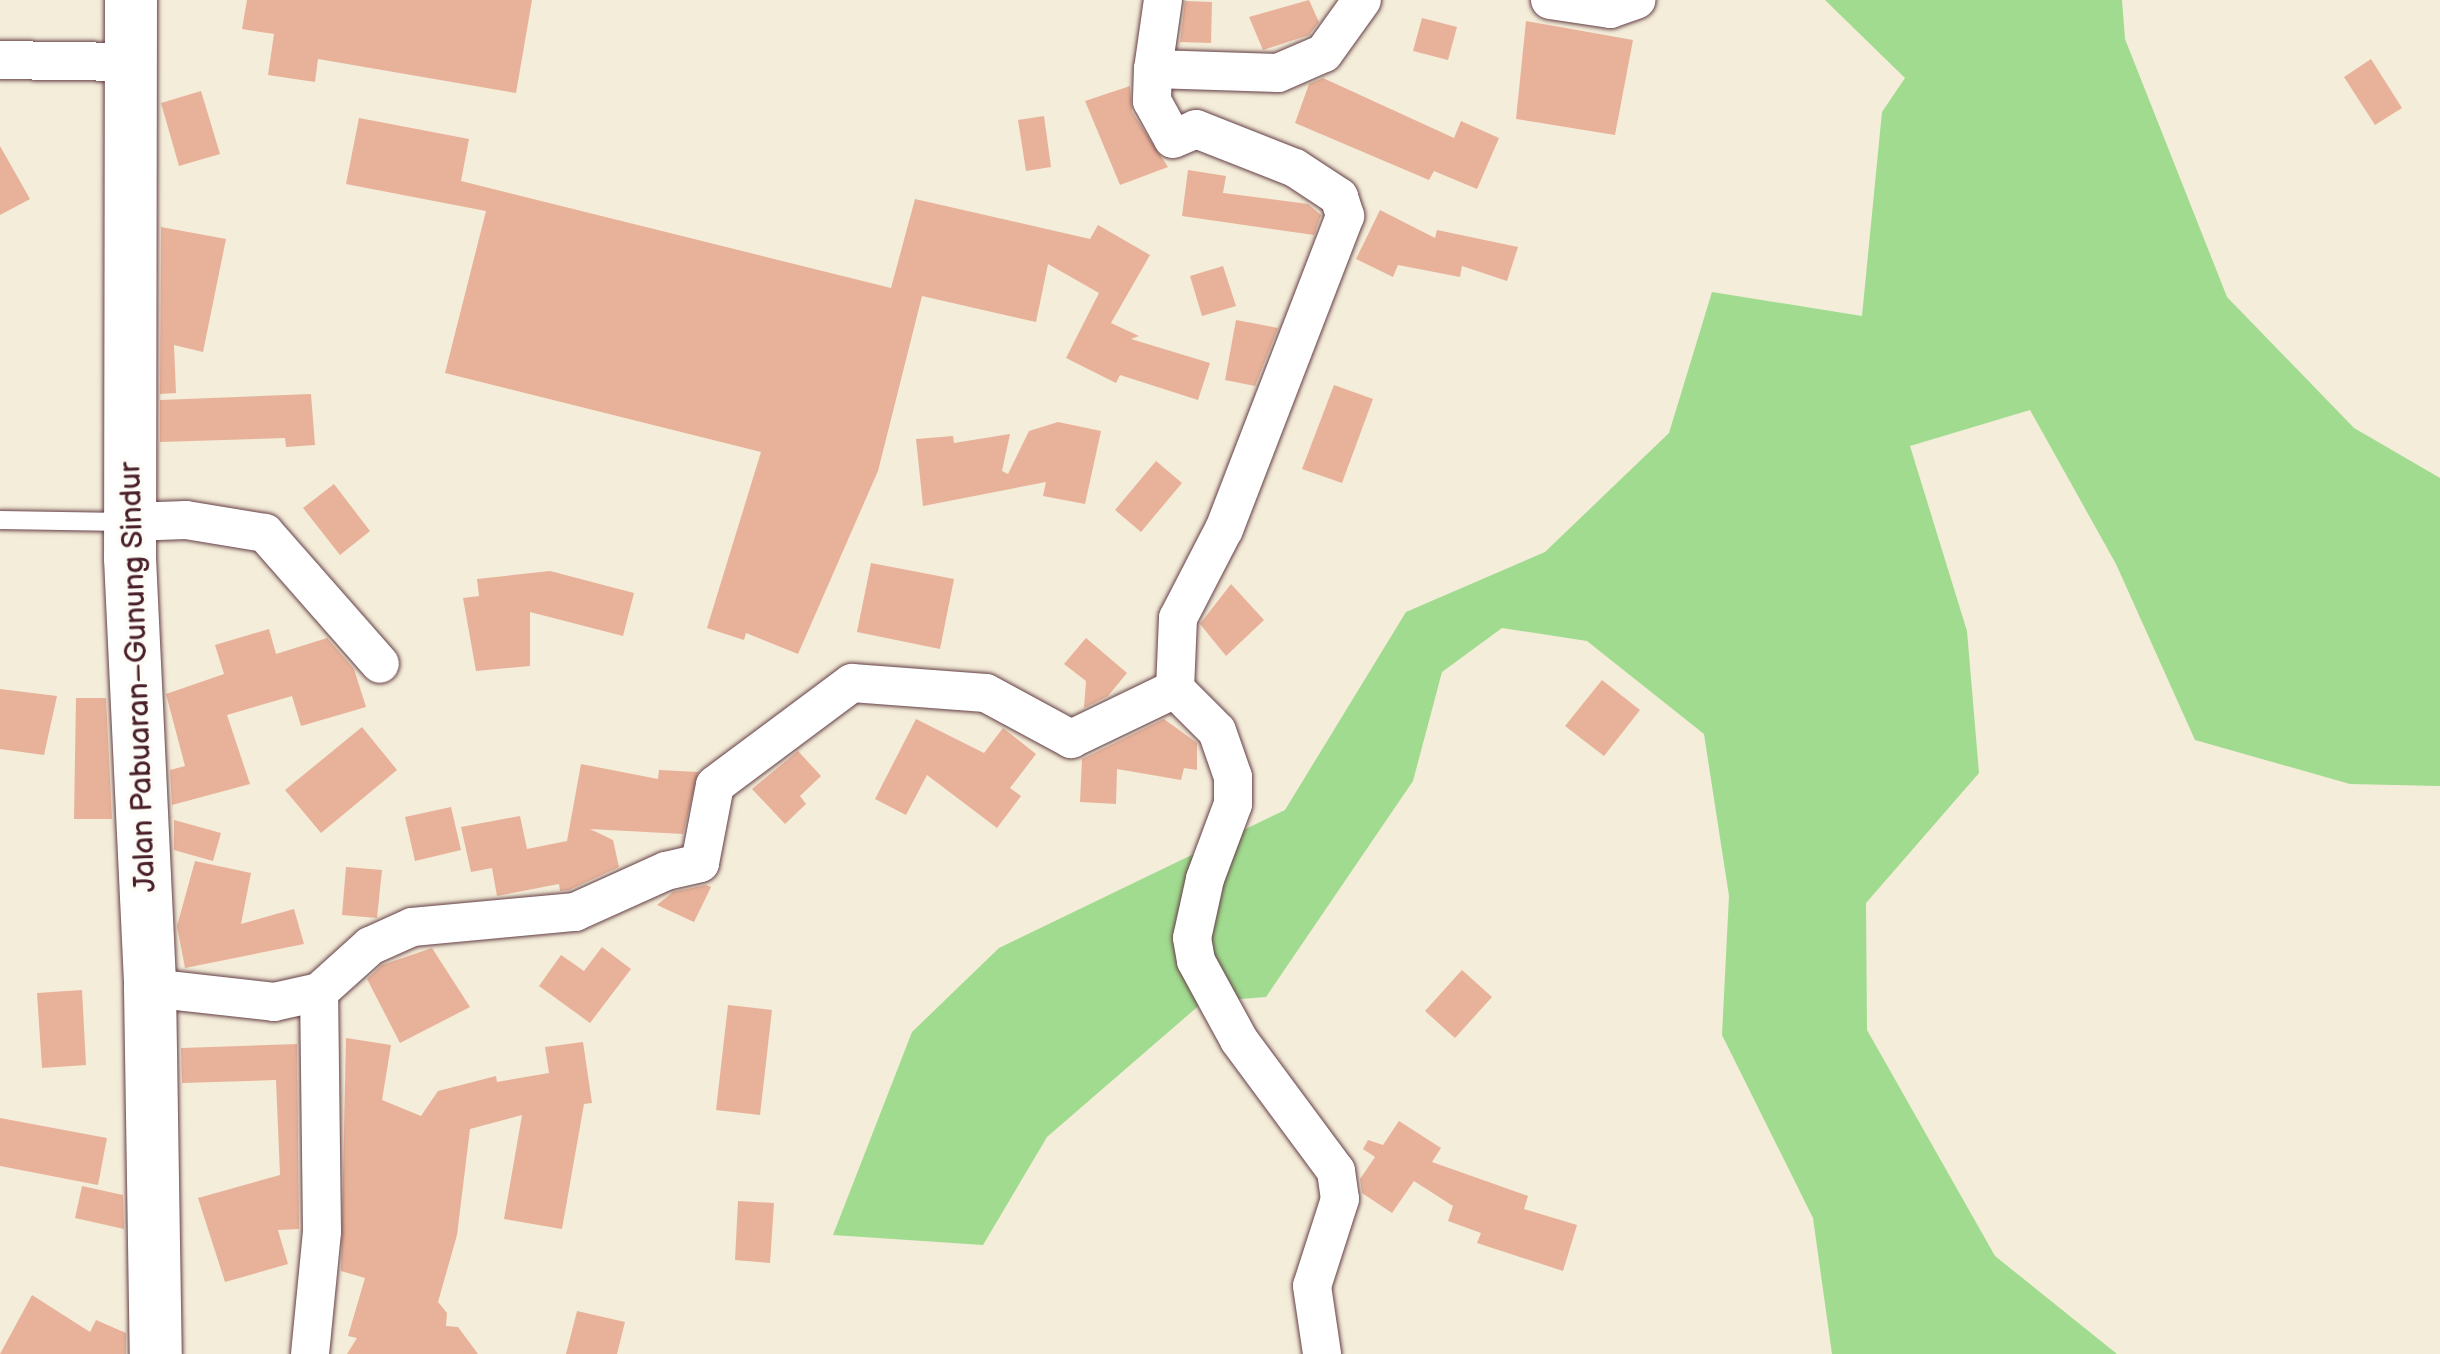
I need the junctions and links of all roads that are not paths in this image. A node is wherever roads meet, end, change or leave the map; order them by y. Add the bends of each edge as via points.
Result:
1 (130, 0) edge
2 (1163, 0) edge
3 (1362, 0) edge
4 (1550, 0) edge
5 (1636, 0) edge
6 (0, 60) edge
7 (130, 62) junction
8 (1153, 69) junction
9 (0, 520) edge
10 (130, 522) junction
11 (380, 664) dead end
12 (1175, 689) junction
13 (150, 988) junction
14 (319, 992) junction
15 (156, 1354) edge
16 (310, 1354) edge
17 (1322, 1354) edge

1 - 7 street, Jalan Pabuaran–Gunung Sindur
2 - 8 street
3 - 8 street via 1324,53 1303,65 1278,73
4 - 5 street via 1610,9
6 - 7 street
7 - 10 street, Jalan Pabuaran–Gunung Sindur
8 - 12 street via 1155,111 1173,139 1196,129 1295,168 1339,197 1345,216 1224,530 1178,618
9 - 10 lane
10 - 11 street via 186,520 265,534
10 - 13 street, Jalan Pabuaran–Gunung Sindur
12 - 14 street via 1071,738 986,693 852,683 715,785 700,863 666,871 576,912 412,927 370,946
12 - 17 street via 1217,731 1233,777 1233,804 1204,879 1192,938 1196,961 1239,1040 1336,1170 1340,1199 1312,1286
13 - 14 street via 274,1002
13 - 15 street, Jalan Pabuaran–Gunung Sindur
14 - 16 street via 322,1232

